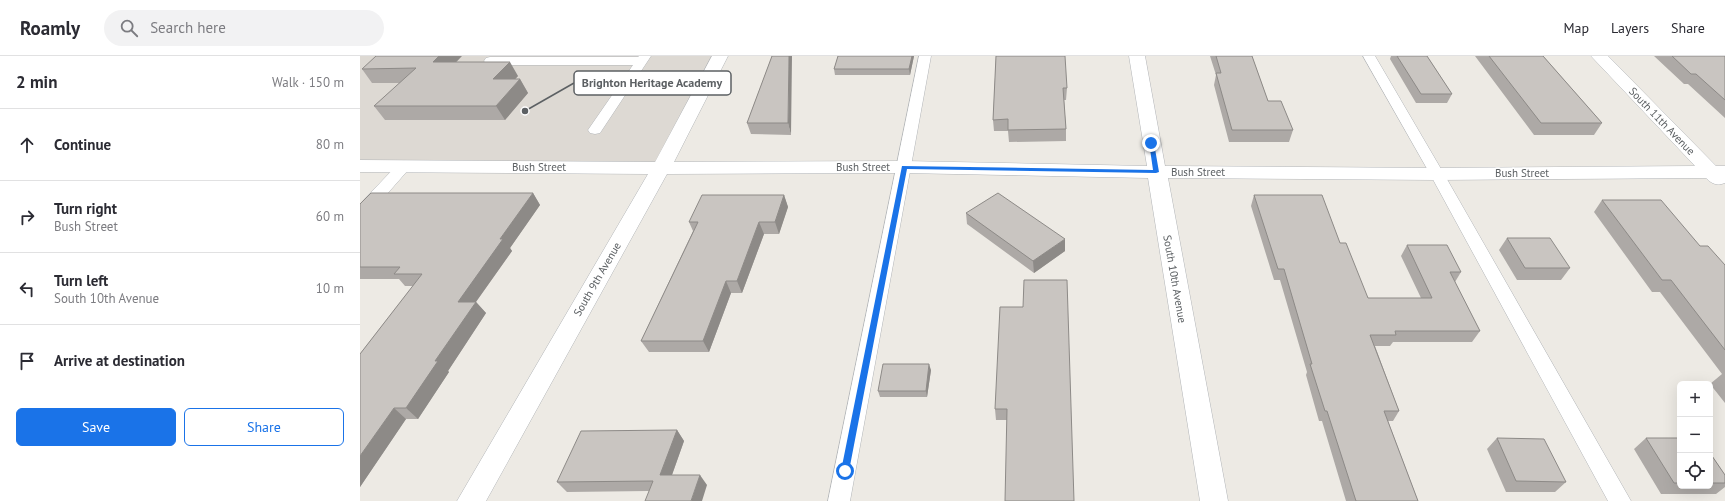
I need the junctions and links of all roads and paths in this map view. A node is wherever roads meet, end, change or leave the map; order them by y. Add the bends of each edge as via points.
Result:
1 (720, 56) edge
2 (925, 56) edge
3 (1137, 56) edge
4 (1369, 56) edge
5 (1599, 56) edge
6 (643, 59) edge
7 (490, 62) edge
8 (595, 130) dead end
9 (360, 166) edge
10 (404, 166) junction
11 (904, 167) junction
12 (660, 168) junction
13 (1156, 172) junction
14 (1719, 172) edge
15 (1437, 174) junction
16 (1725, 186) edge
17 (360, 214) edge
18 (471, 501) edge
19 (839, 501) edge
20 (1214, 501) edge
21 (1620, 501) edge

1 - 12 street, South 9th Avenue
2 - 11 lane
3 - 13 street, South 10th Avenue
4 - 15 lane
5 - 14 street, South 11th Avenue
6 - 7 lane
6 - 8 lane
9 - 10 street, Bush Street
10 - 12 street, Bush Street
10 - 17 lane
11 - 12 street, Bush Street
11 - 13 street, Bush Street
11 - 19 lane
12 - 18 street, South 9th Avenue
13 - 15 street, Bush Street
13 - 20 street, South 10th Avenue
14 - 15 street, Bush Street
14 - 16 street, South 11th Avenue
15 - 21 lane

